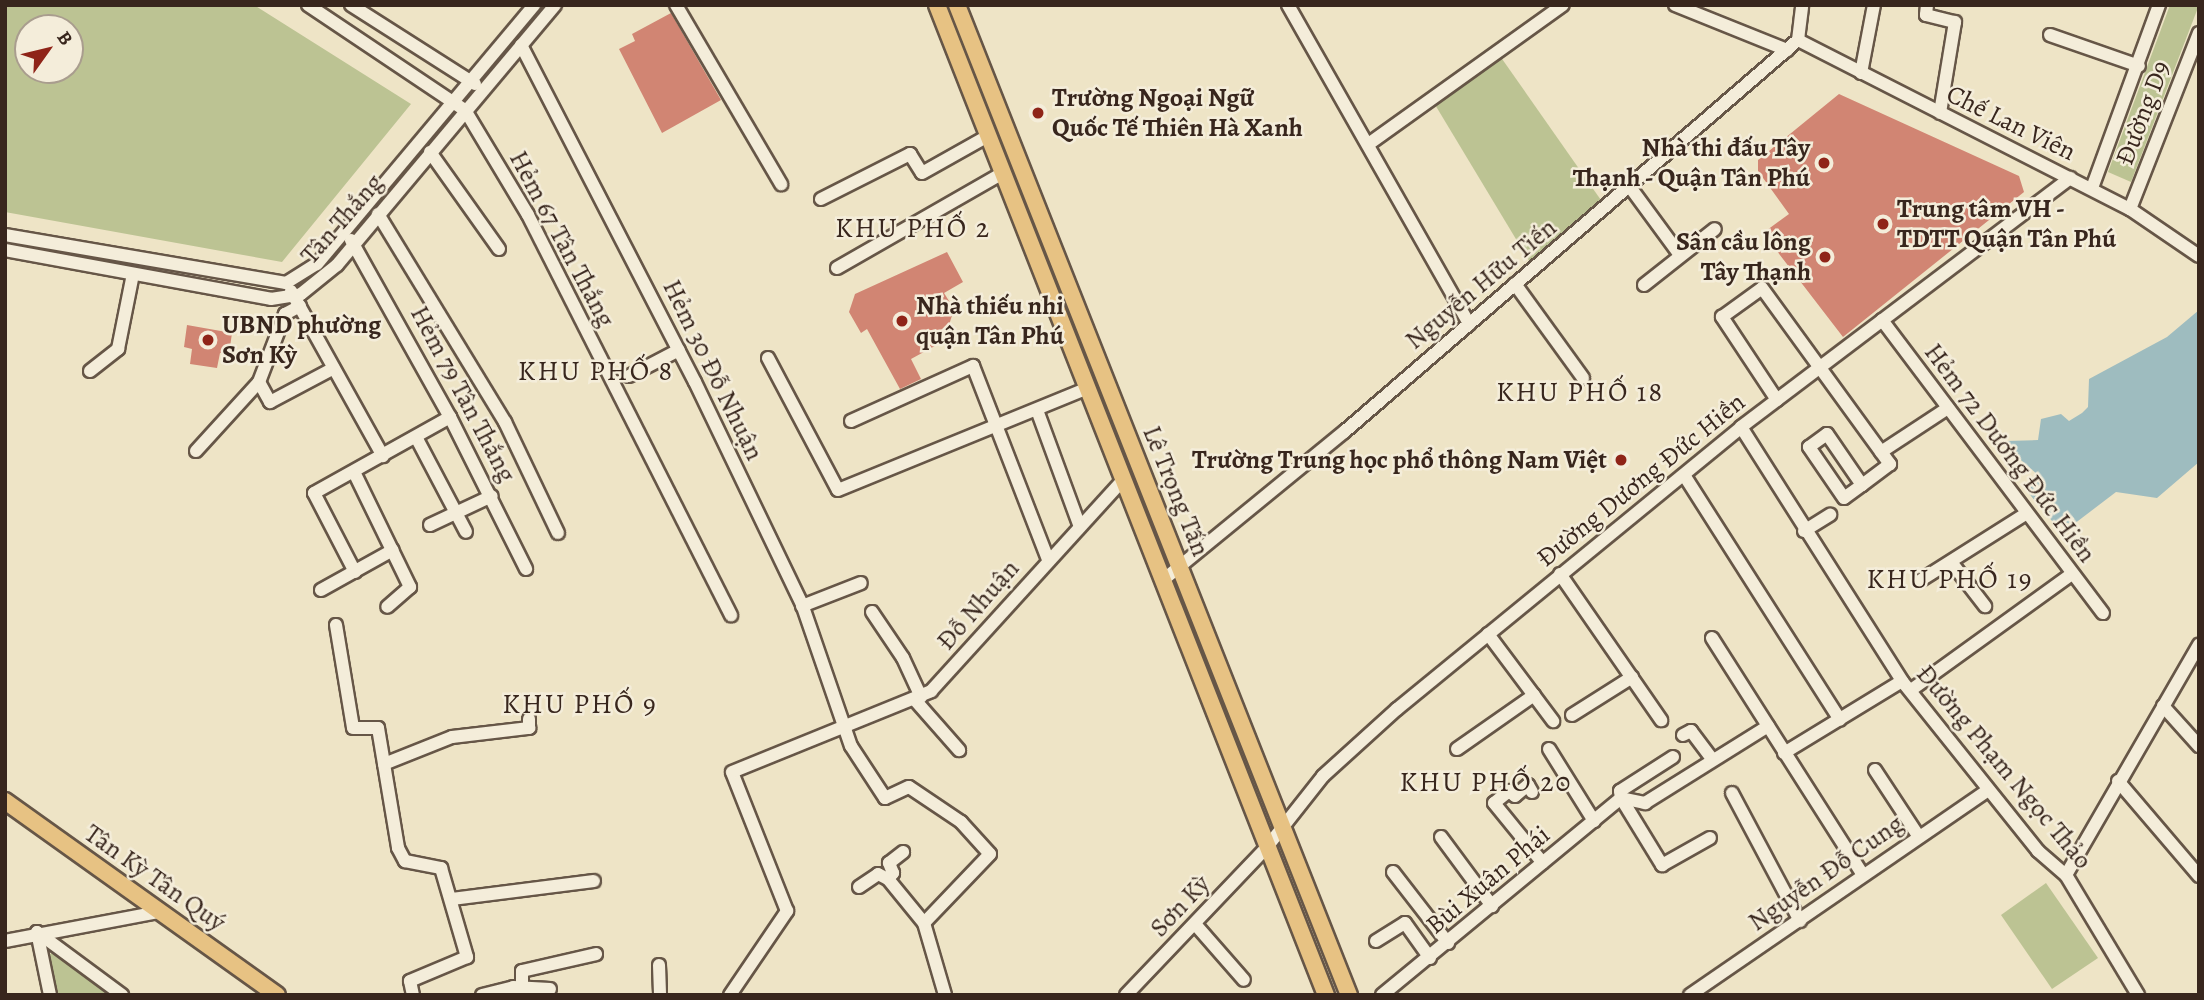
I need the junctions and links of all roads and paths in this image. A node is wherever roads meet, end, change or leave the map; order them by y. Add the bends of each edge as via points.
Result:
1 (308, 5) edge
2 (351, 5) edge
3 (534, 5) edge
4 (555, 5) edge
5 (676, 5) edge
6 (937, 5) edge
7 (957, 5) edge
8 (1288, 5) edge
9 (1563, 5) edge
10 (1675, 5) edge
11 (1802, 5) edge
12 (1874, 5) edge
13 (1927, 5) edge
14 (2159, 5) edge
15 (2199, 33) edge
16 (2050, 35) dead end
17 (1798, 40) junction
18 (521, 44) junction
19 (1787, 50) junction
20 (2195, 55) edge
21 (2139, 65) junction
22 (1861, 73) junction
23 (470, 81) junction
24 (483, 89) junction
25 (454, 100) junction
26 (465, 110) junction
27 (1941, 113) junction
28 (988, 136) junction
29 (1370, 143) junction
30 (430, 152) junction
31 (1001, 174) junction
32 (2070, 178) junction
33 (781, 184) dead end
34 (1630, 187) junction
35 (2092, 188) junction
36 (821, 199) dead end
37 (2130, 209) junction
38 (378, 214) junction
39 (1715, 229) dead end
40 (342, 234) junction
41 (5, 235) edge
42 (355, 243) junction
43 (499, 249) dead end
44 (5, 250) edge
45 (1680, 255) junction
46 (2199, 257) edge
47 (837, 268) dead end
48 (133, 274) junction
49 (286, 283) junction
50 (1516, 284) junction
51 (1644, 285) dead end
52 (297, 301) junction
53 (1882, 320) junction
54 (1469, 324) junction
55 (679, 350) junction
56 (768, 359) dead end
57 (1821, 366) junction
58 (334, 368) junction
59 (90, 371) dead end
60 (629, 376) dead end
61 (1583, 378) dead end
62 (259, 382) junction
63 (1088, 388) junction
64 (1777, 400) junction
65 (1948, 408) junction
66 (1037, 410) junction
67 (450, 416) junction
68 (850, 421) dead end
69 (998, 427) junction
70 (1741, 427) junction
71 (415, 437) junction
72 (196, 451) dead end
73 (1881, 452) junction
74 (383, 456) junction
75 (354, 472) junction
76 (1684, 475) junction
77 (1123, 480) junction
78 (1862, 485) junction
79 (492, 496) junction
80 (456, 511) junction
81 (2027, 513) junction
82 (1829, 515) dead end
83 (1079, 524) junction
84 (430, 525) dead end
85 (1804, 531) junction
86 (466, 532) dead end
87 (558, 533) dead end
88 (393, 550) junction
89 (1048, 559) junction
90 (1951, 562) junction
91 (1179, 567) junction
92 (527, 569) dead end
93 (355, 572) junction
94 (1560, 574) junction
95 (2071, 574) junction
96 (1163, 580) junction
97 (1921, 580) dead end
98 (860, 583) dead end
99 (321, 590) dead end
100 (802, 606) junction
101 (1985, 606) dead end
102 (387, 607) dead end
103 (872, 612) dead end
104 (2103, 613) dead end
105 (731, 615) dead end
106 (336, 625) dead end
107 (1488, 634) junction
108 (1712, 638) dead end
109 (2199, 645) edge
110 (1632, 677) junction
111 (1906, 686) junction
112 (1534, 695) junction
113 (918, 698) junction
114 (2163, 706) junction
115 (1572, 715) dead end
116 (529, 719) dead end
117 (1661, 720) dead end
118 (1840, 720) junction
119 (1553, 721) dead end
120 (844, 726) junction
121 (1768, 726) junction
122 (1683, 734) dead end
123 (2199, 746) edge
124 (1549, 748) dead end
125 (1457, 749) dead end
126 (959, 750) dead end
127 (1784, 753) junction
128 (1673, 757) dead end
129 (1713, 760) junction
130 (384, 764) junction
131 (1875, 770) dead end
132 (2118, 781) junction
133 (1988, 790) junction
134 (1532, 792) dead end
135 (1732, 793) dead end
136 (1621, 798) junction
137 (5, 801) edge
138 (1594, 821) junction
139 (1282, 827) junction
140 (1441, 836) dead end
141 (1919, 837) junction
142 (1710, 838) dead end
143 (1266, 847) junction
144 (902, 852) dead end
145 (1543, 863) junction
146 (1393, 872) dead end
147 (1863, 875) junction
148 (2066, 875) junction
149 (2199, 876) edge
150 (888, 879) junction
151 (594, 881) dead end
152 (859, 887) dead end
153 (452, 899) junction
154 (1492, 906) junction
155 (159, 912) junction
156 (1800, 921) junction
157 (925, 923) junction
158 (1195, 924) junction
159 (37, 932) junction
160 (5, 941) edge
161 (1376, 941) dead end
162 (1448, 943) junction
163 (596, 954) dead end
164 (1430, 958) junction
165 (659, 965) dead end
166 (1244, 980) dead end
167 (522, 988) junction
168 (550, 989) dead end
169 (50, 995) edge
170 (122, 995) edge
171 (277, 995) edge
172 (413, 995) edge
173 (482, 995) edge
174 (660, 995) edge
175 (730, 995) edge
176 (945, 995) edge
177 (1126, 995) edge
178 (1326, 995) edge
179 (1349, 995) edge
180 (1382, 995) edge
181 (1690, 995) edge
182 (2138, 995) edge

1 - 25 street, Hẻm 67 Tân Thắng
2 - 23 street
3 - 23 street, Tân Thắng
4 - 18 street, Tân Thắng
5 - 33 street
6 - 28 main road, Lê Trọng Tấn
7 - 91 main road, Lê Trọng Tấn
8 - 29 street
9 - 29 street
10 - 19 street
11 - 17 street
12 - 22 street
13 - 27 street via 1926,15 1955,22
14 - 21 street
15 - 20 street, Đường D9
16 - 21 street
17 - 19 street, Nguyễn Hữu Tiến
17 - 22 street, Chế Lan Viên
18 - 24 street, Tân Thắng
18 - 55 street, Hẻm 30 Đỗ Nhuận
19 - 34 street, Nguyễn Hữu Tiến
20 - 37 street, Đường D9
21 - 35 street
22 - 27 street, Chế Lan Viên
23 - 24 street
23 - 25 street, Tân Thắng
24 - 26 street, Tân Thắng
25 - 26 street, Hẻm 67 Tân Thắng
25 - 40 street, Tân Thắng
26 - 30 street, Tân Thắng
26 - 105 street, Hẻm 67 Tân Thắng via 528,215
27 - 32 street, Chế Lan Viên
28 - 31 main road, Lê Trọng Tấn
28 - 36 street via 922,173 910,154
29 - 54 street
30 - 38 street, Tân Thắng
30 - 43 street
31 - 47 street
31 - 63 main road, Lê Trọng Tấn
32 - 35 street, Chế Lan Viên
32 - 53 street, Đường Dương Đức Hiền
34 - 45 street
34 - 50 street, Nguyễn Hữu Tiến
35 - 37 street, Chế Lan Viên
37 - 46 street, Chế Lan Viên
38 - 42 street, Tân Thắng
38 - 87 street via 505,422
39 - 45 street
40 - 42 street
40 - 49 street, Tân Thắng via 317,264
41 - 49 street, Tân Thắng
42 - 52 street, Tân Thắng
42 - 67 street, Hẻm 79 Tân Thắng
44 - 48 street, Tân Thắng
45 - 51 street
48 - 52 street, Tân Thắng
48 - 59 street via 118,349
49 - 52 street
50 - 54 street, Nguyễn Hữu Tiến
50 - 61 street
52 - 58 street
52 - 62 street via 285,314
53 - 57 street, Đường Dương Đức Hiền
53 - 65 street, Hẻm 72 Dương Đức Hiền
54 - 91 street, Nguyễn Hữu Tiến
55 - 60 street
55 - 100 street, Hẻm 30 Đỗ Nhuận
56 - 69 street via 838,490
57 - 64 street, Đường Dương Đức Hiền
57 - 64 street via 1762,288 1722,317
57 - 73 street
58 - 62 street via 270,402
58 - 74 street
62 - 72 street
63 - 66 street
63 - 77 main road, Lê Trọng Tấn
64 - 70 street, Đường Dương Đức Hiền
65 - 73 street
65 - 81 street, Hẻm 72 Dương Đức Hiền
66 - 69 street
66 - 83 street
67 - 71 street
67 - 79 street, Hẻm 79 Tân Thắng
68 - 69 street via 973,366
69 - 89 street
70 - 76 street, Đường Dương Đức Hiền
70 - 85 street, Đường Phạm Ngọc Thảo
71 - 74 street
71 - 80 street
73 - 78 street via 1890,464
74 - 75 street
75 - 88 street
75 - 93 street via 313,493
76 - 94 street, Đường Dương Đức Hiền
76 - 118 street
77 - 83 street, Đỗ Nhuận
77 - 96 main road, Lê Trọng Tấn
78 - 78 street via 1844,498 1809,447 1827,434
79 - 80 street
79 - 92 street, Hẻm 79 Tân Thắng
80 - 84 street
80 - 86 street
81 - 90 street
81 - 95 street, Hẻm 72 Dương Đức Hiền
82 - 85 street
83 - 89 street, Đỗ Nhuận
85 - 111 street, Đường Phạm Ngọc Thảo
88 - 93 street
88 - 102 street via 410,587
89 - 113 street, Đỗ Nhuận via 980,640
90 - 97 street
90 - 101 street
91 - 96 street, Nguyễn Hữu Tiến
91 - 139 main road, Lê Trọng Tấn
93 - 99 street
94 - 107 street, Đường Dương Đức Hiền
94 - 110 street
95 - 104 street, Hẻm 72 Dương Đức Hiền
95 - 111 street
96 - 143 main road, Lê Trọng Tấn
98 - 100 street
100 - 120 street, Hẻm 30 Đỗ Nhuận
103 - 113 street via 903,658
106 - 130 street via 353,728 378,728
107 - 112 street
107 - 139 street, Đường Dương Đức Hiền via 1324,776
108 - 121 street
109 - 114 street
110 - 115 street
110 - 117 street
111 - 118 street
111 - 133 street, Đường Phạm Ngọc Thảo
112 - 119 street
112 - 125 street
113 - 120 street, Đỗ Nhuận
113 - 126 street
114 - 123 street
114 - 132 street
116 - 130 street via 529,728 452,737
118 - 127 street
120 - 157 street, Hẻm 30 Đỗ Nhuận via 885,798 909,787 961,822 990,854
120 - 175 street, Đỗ Nhuận via 732,772 787,911
121 - 127 street
121 - 129 street
122 - 129 street via 1691,731
124 - 138 street
127 - 147 street
128 - 136 street, Bùi Xuân Phái via 1620,791
129 - 136 street via 1645,803
130 - 153 street via 405,861 441,868
131 - 141 street
132 - 148 street
132 - 149 street
133 - 141 street, Nguyễn Đỗ Cung
133 - 148 street, Đường Phạm Ngọc Thảo via 2038,851
134 - 145 street via 1528,785 1515,796 1509,790 1494,803
135 - 156 street
136 - 138 street, Bùi Xuân Phái
136 - 142 street via 1662,865
137 - 155 main road, Tân Kỳ Tân Quý
138 - 145 street, Bùi Xuân Phái
139 - 143 street, Đường Dương Đức Hiền
139 - 179 main road, Lê Trọng Tấn
140 - 154 street
141 - 147 street, Nguyễn Đỗ Cung
143 - 158 street, Sơn Kỳ
143 - 178 main road, Lê Trọng Tấn
144 - 150 street via 889,863 893,873
145 - 154 street, Bùi Xuân Phái
146 - 162 street
147 - 156 street, Nguyễn Đỗ Cung
148 - 182 street, Đường Phạm Ngọc Thảo
150 - 152 street via 878,874
150 - 157 street
151 - 153 street
153 - 172 street via 467,957 410,981
154 - 162 street, Bùi Xuân Phái
155 - 159 street
155 - 171 main road, Tân Kỳ Tân Quý
156 - 181 street, Nguyễn Đỗ Cung
157 - 176 street
158 - 166 street
158 - 177 street, Sơn Kỳ
159 - 160 street
159 - 169 street
159 - 170 street
161 - 164 street via 1405,923
162 - 164 street, Bùi Xuân Phái
163 - 167 street via 522,971
164 - 180 street, Bùi Xuân Phái
165 - 174 street
167 - 168 street
167 - 173 street

